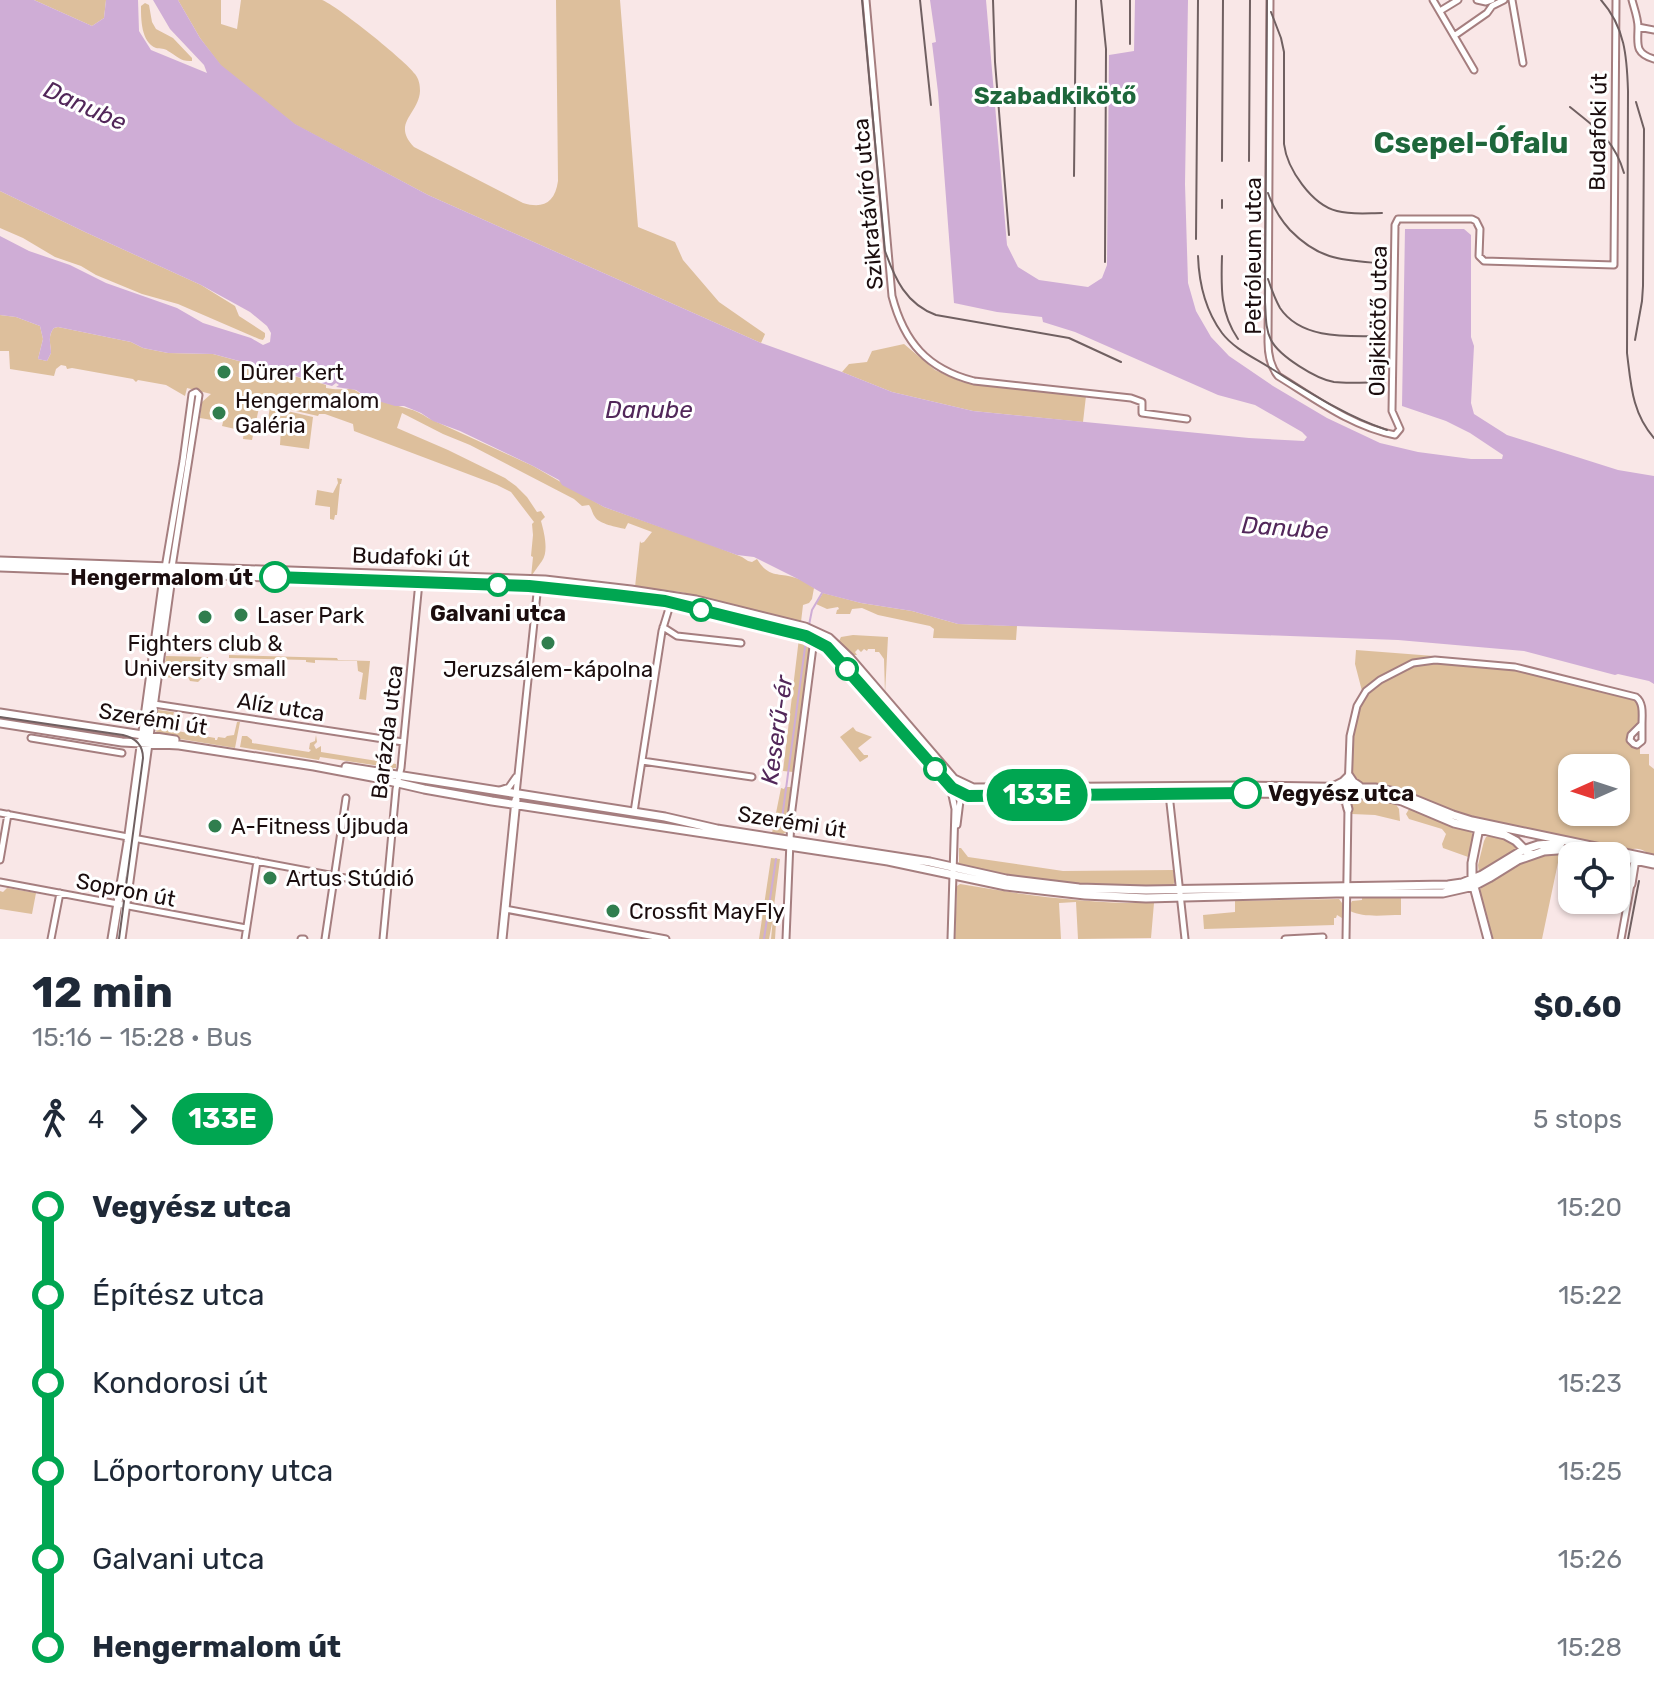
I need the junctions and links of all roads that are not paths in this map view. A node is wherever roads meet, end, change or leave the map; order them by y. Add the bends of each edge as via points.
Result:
1 (866, 0) edge
2 (1270, 0) edge
3 (1433, 0) edge
4 (1458, 0) edge
5 (1477, 0) edge
6 (1498, 0) edge
7 (1512, 0) edge
8 (1616, 0) edge
9 (1632, 0) edge
10 (1440, 11) junction
11 (1638, 27) junction
12 (1654, 30) edge
13 (1454, 36) junction
14 (1654, 59) edge
15 (1523, 63) dead end
16 (1474, 70) dead end
17 (1614, 265) joint
18 (196, 393) dead end
19 (1187, 419) dead end
20 (1397, 435) joint
21 (0, 564) edge
22 (168, 571) junction
23 (294, 575) junction
24 (340, 575) junction
25 (419, 579) junction
26 (538, 583) junction
27 (672, 599) junction
28 (663, 627) junction
29 (815, 634) junction
30 (741, 643) dead end
31 (153, 682) junction
32 (154, 704) junction
33 (0, 713) edge
34 (0, 723) edge
35 (1642, 724) junction
36 (64, 733) junction
37 (86, 736) junction
38 (31, 738) dead end
39 (145, 739) junction
40 (1642, 741) junction
41 (122, 742) junction
42 (403, 742) junction
43 (77, 745) junction
44 (1642, 751) dead end
45 (122, 753) dead end
46 (138, 761) junction
47 (642, 761) junction
48 (518, 773) junction
49 (1349, 776) junction
50 (752, 777) dead end
51 (399, 779) junction
52 (952, 782) junction
53 (1137, 787) junction
54 (496, 790) junction
55 (1169, 790) junction
56 (1332, 790) junction
57 (1348, 790) junction
58 (1361, 790) junction
59 (1090, 791) junction
60 (966, 793) junction
61 (516, 794) junction
62 (1126, 794) junction
63 (1145, 794) junction
64 (531, 796) junction
65 (346, 798) dead end
66 (492, 801) junction
67 (516, 804) junction
68 (955, 809) junction
69 (1348, 809) junction
70 (634, 812) junction
71 (0, 813) edge
72 (8, 814) junction
73 (1466, 826) junction
74 (1482, 828) junction
75 (513, 832) junction
76 (131, 838) junction
77 (955, 838) junction
78 (1477, 841) junction
79 (1569, 842) edge
80 (790, 843) junction
81 (1558, 843) edge
82 (1523, 850) junction
83 (1558, 850) edge
84 (1533, 853) junction
85 (1630, 856) edge
86 (1630, 857) edge
87 (1634, 857) junction
88 (0, 860) edge
89 (257, 861) junction
90 (1653, 862) edge
91 (1630, 869) edge
92 (954, 871) junction
93 (334, 876) junction
94 (1474, 881) junction
95 (0, 882) edge
96 (1631, 884) junction
97 (387, 886) junction
98 (1346, 890) junction
99 (1457, 891) junction
100 (60, 893) junction
101 (1180, 894) junction
102 (1478, 903) junction
103 (121, 906) junction
104 (505, 909) junction
105 (246, 928) junction
106 (1323, 937) edge
107 (654, 938) edge
108 (51, 939) edge
109 (112, 939) edge
110 (121, 939) edge
111 (245, 939) edge
112 (325, 939) edge
113 (383, 939) edge
114 (502, 939) edge
115 (666, 939) edge
116 (786, 939) edge
117 (951, 939) edge
118 (1185, 939) edge
119 (1285, 939) edge
120 (1346, 939) edge
121 (1488, 939) edge
122 (1621, 939) edge

1 - 19 street, Szikratávíró utca via 892,296 913,345 944,370 974,381 1131,398 1142,402 1142,413
2 - 20 street, Petróleum utca via 1270,360 1278,376 1341,414
3 - 10 street
4 - 10 street
5 - 6 street
6 - 13 street
7 - 15 street
8 - 17 street, Budafoki út
9 - 11 street
10 - 13 street
11 - 12 street
11 - 14 street via 1639,50
13 - 16 street
17 - 20 street, Olajkikötő utca via 1484,261 1479,256 1479,224 1472,219 1398,219 1392,411 1400,427
18 - 22 street
21 - 22 main road, Budafoki út
22 - 23 main road, Budafoki út
22 - 31 main road
23 - 24 main road, Budafoki út
23 - 24 main road, Budafoki út
24 - 25 main road, Budafoki út
24 - 25 main road, Budafoki út via 352,580
25 - 26 main road, Budafoki út
25 - 42 street, Barázda utca
26 - 27 main road, Budafoki út
26 - 48 street
27 - 28 street
27 - 29 main road, Budafoki út
28 - 30 street via 677,636
28 - 47 street
29 - 52 main road via 840,647
29 - 80 street
31 - 32 main road
31 - 39 main road
32 - 39 main road
32 - 42 street, Alíz utca
33 - 39 main road, Szerémi út
34 - 36 main road, Szerémi út
35 - 40 street
35 - 40 street via 1630,740 1637,745
35 - 49 street via 1636,697 1515,667 1425,661 1380,680 1361,698 1351,725
36 - 37 main road, Szerémi út
36 - 43 street via 75,737
37 - 41 main road, Szerémi út
37 - 43 street
38 - 43 street, Szerémi út
39 - 41 main road, Szerémi út
39 - 46 main road
39 - 51 main road, Szerémi út
39 - 76 main road
40 - 44 street
41 - 46 main road via 135,749
42 - 51 street, Barázda utca
43 - 45 street, Szerémi út
46 - 76 main road
47 - 50 street
47 - 70 street
48 - 54 street via 509,787
48 - 61 street
48 - 64 street
49 - 56 main road
49 - 57 street
49 - 58 main road
51 - 54 main road, Szerémi út
51 - 66 main road, Szerémi út
51 - 97 street, Barázda utca
52 - 60 main road
52 - 68 street
53 - 55 main road
53 - 59 main road
53 - 62 main road
53 - 63 main road
54 - 61 main road, Szerémi út
55 - 56 main road
55 - 63 main road
55 - 101 street
56 - 57 main road
56 - 69 main road
57 - 58 main road
57 - 69 street
58 - 69 main road
58 - 73 main road
58 - 74 main road via 1394,791
59 - 60 main road
59 - 62 main road
60 - 68 street
60 - 77 street
61 - 64 main road, Szerémi út
61 - 67 main road
62 - 63 main road
64 - 70 main road, Szerémi út
65 - 93 street
66 - 67 main road, Szerémi út
66 - 75 main road via 508,812
67 - 75 main road
67 - 80 main road, Szerémi út
68 - 77 street
69 - 98 street
70 - 80 main road, Szerémi út
71 - 72 street
72 - 76 street
72 - 88 street
73 - 74 main road
73 - 78 main road
74 - 78 main road
74 - 79 main road
74 - 82 main road via 1511,838
74 - 94 main road
75 - 104 main road
76 - 89 street
76 - 103 main road
77 - 92 street
78 - 94 main road
80 - 92 main road, Szerémi út
80 - 116 street
81 - 82 main road, Szerémi út
82 - 84 main road
82 - 94 main road, Szerémi út
83 - 84 main road
84 - 94 main road, Szerémi út
85 - 87 main road
86 - 87 main road
87 - 90 main road
87 - 96 main road
89 - 93 street
89 - 105 street
90 - 96 main road via 1640,868
91 - 96 main road
92 - 101 main road, Szerémi út via 1078,895
92 - 117 street
93 - 97 street
93 - 112 street
94 - 98 main road, Szerémi út
94 - 99 main road, Szerémi út
94 - 102 main road
95 - 100 street, Sopron út
96 - 122 street
97 - 113 street, Barázda utca
98 - 99 main road, Szerémi út
98 - 101 main road, Szerémi út
98 - 120 street
99 - 102 main road
100 - 103 street, Sopron út
100 - 108 street
101 - 118 street
102 - 121 main road
103 - 105 street, Sopron út
103 - 109 main road
103 - 110 main road
104 - 107 street
104 - 114 main road
105 - 111 street
106 - 119 street
107 - 115 street

